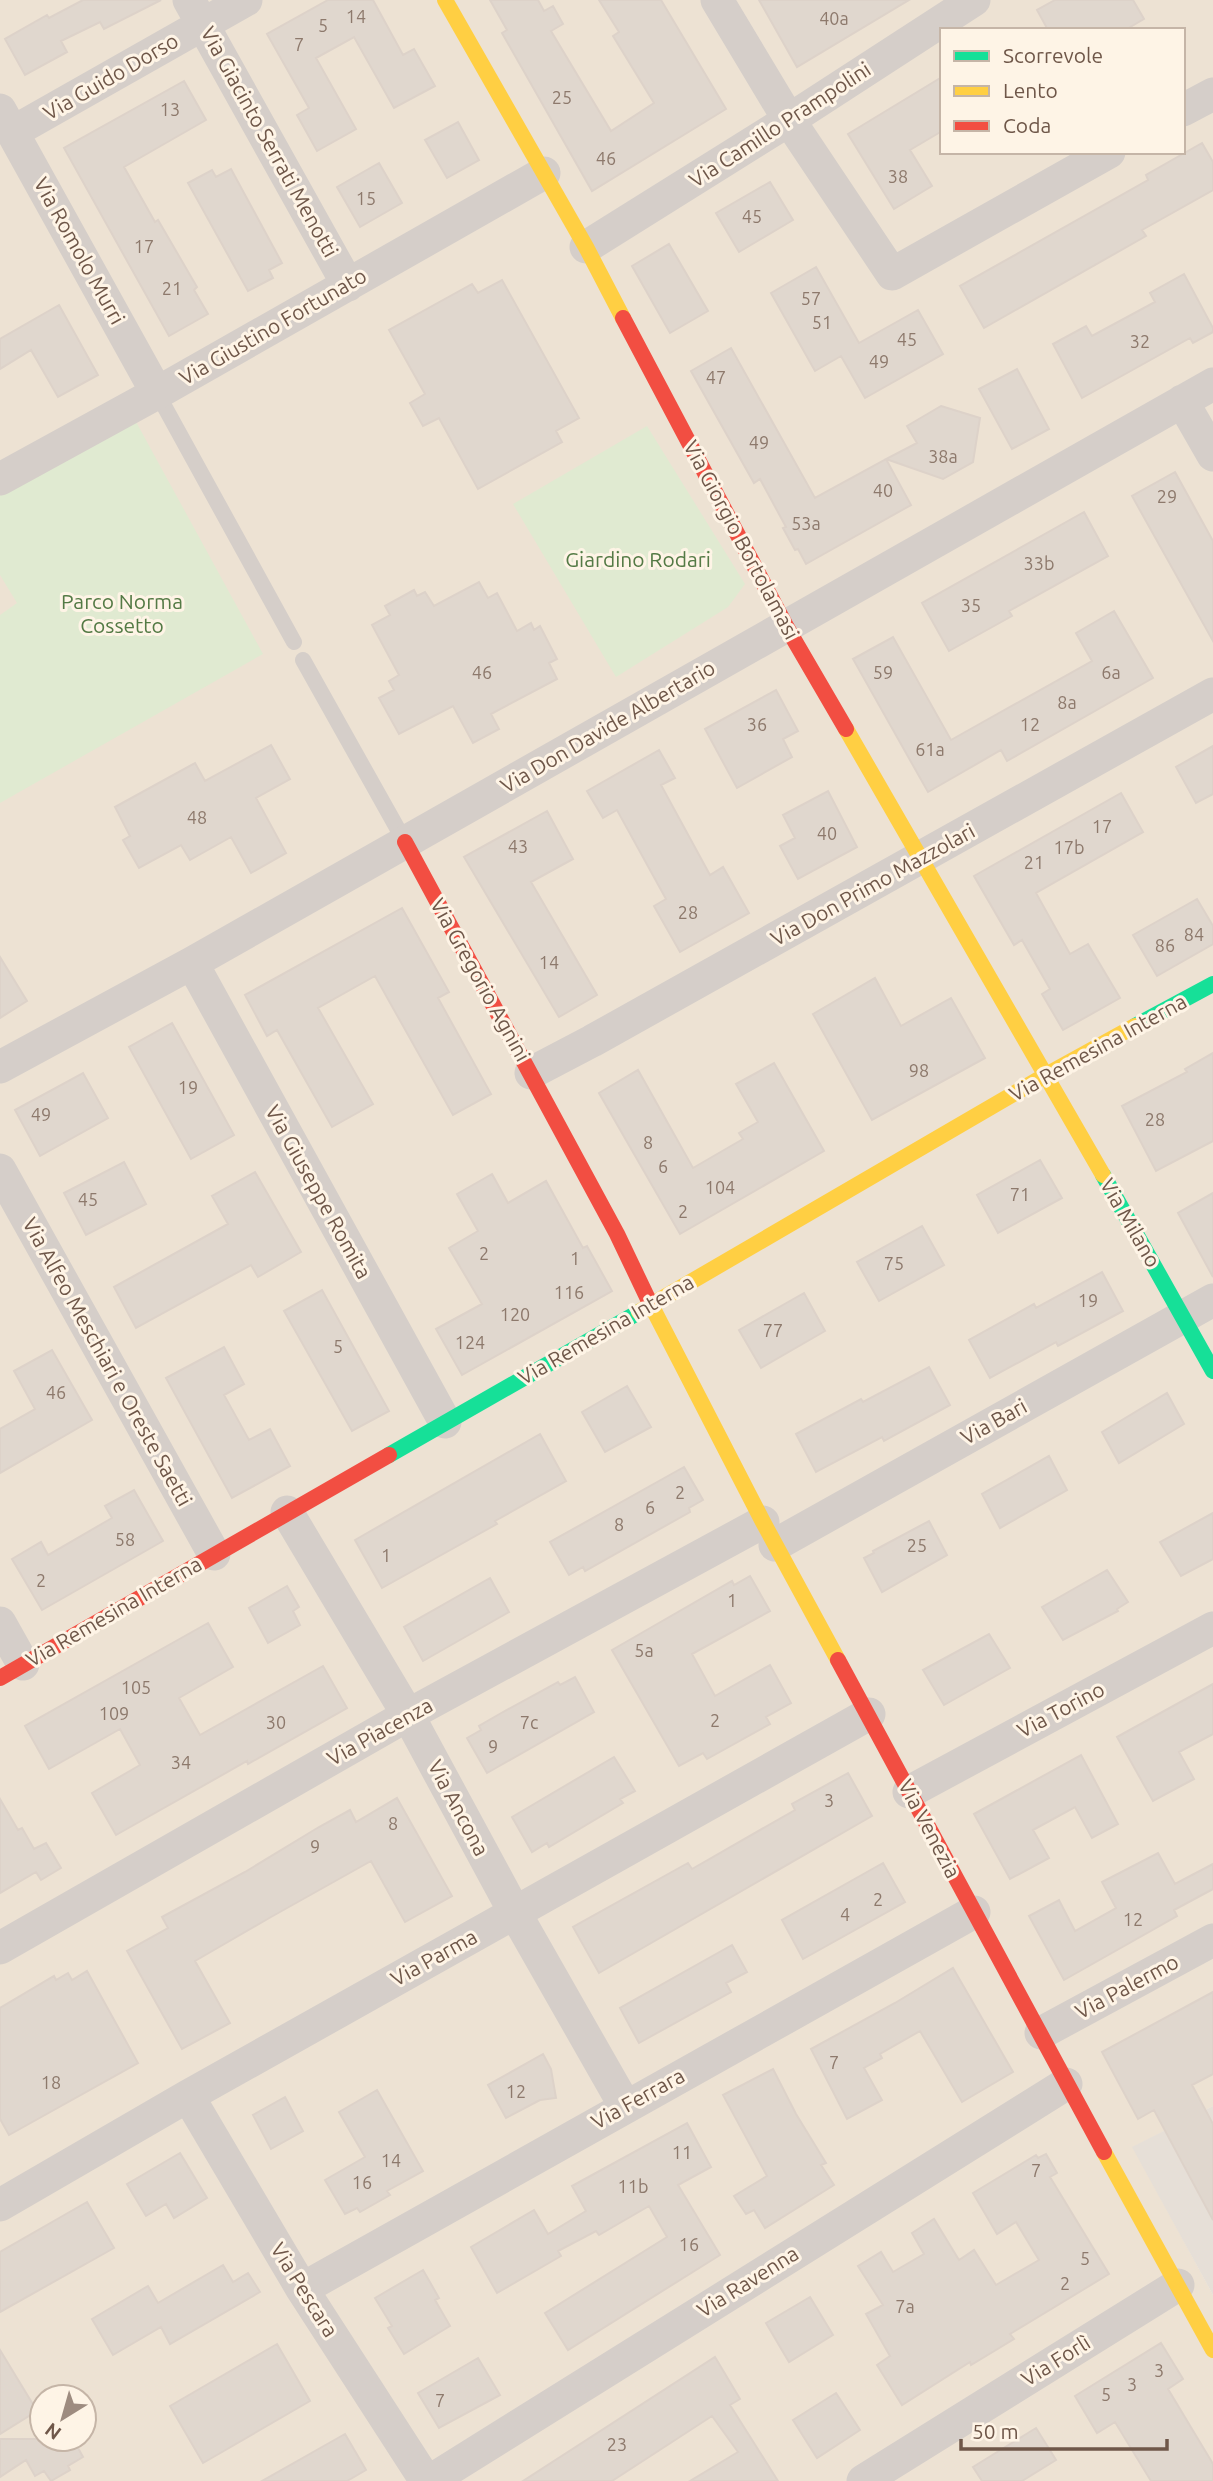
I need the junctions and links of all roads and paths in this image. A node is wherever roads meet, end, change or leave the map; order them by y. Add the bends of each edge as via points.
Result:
1 (246, 0) edge
2 (445, 0) edge
3 (717, 0) edge
4 (973, 0) edge
5 (196, 12) edge
6 (1213, 94) edge
7 (1185, 109) edge
8 (789, 120) junction
9 (6, 121) edge
10 (1105, 154) edge
11 (544, 173) junction
12 (586, 247) junction
13 (348, 285) junction
14 (1213, 384) edge
15 (157, 393) junction
16 (1182, 401) junction
17 (1213, 455) edge
18 (0, 479) edge
19 (786, 625) junction
20 (294, 642) dead end
21 (303, 660) dead end
22 (1213, 694) edge
23 (405, 842) junction
24 (920, 859) junction
25 (192, 963) junction
26 (1213, 984) edge
27 (0, 1067) edge
28 (531, 1073) junction
29 (1046, 1075) junction
30 (0, 1170) edge
31 (1213, 1300) edge
32 (650, 1305) junction
33 (1183, 1315) junction
34 (1213, 1371) edge
35 (445, 1422) junction
36 (287, 1512) junction
37 (769, 1534) junction
38 (214, 1554) junction
39 (0, 1623) edge
40 (1213, 1628) edge
41 (12, 1671) edge
42 (869, 1714) junction
43 (408, 1716) junction
44 (909, 1793) junction
45 (974, 1912) junction
46 (515, 1913) junction
47 (1213, 1940) edge
48 (0, 1948) edge
49 (1041, 2033) junction
50 (1066, 2084) junction
51 (188, 2096) junction
52 (625, 2106) junction
53 (0, 2205) edge
54 (1178, 2285) junction
55 (302, 2289) junction
56 (1213, 2350) edge
57 (428, 2481) edge
58 (863, 2481) edge

1 - 5 street, Via Guido Dorso
2 - 11 street, Via Giorgio Bortolamasi
3 - 8 street
4 - 8 street, Via Camillo Prampolini
5 - 9 street, Via Guido Dorso
5 - 13 street, Via Giacinto Serrati Menotti
6 - 7 street
8 - 10 street via 892,274
8 - 12 street, Via Camillo Prampolini
9 - 15 street, Via Romolo Murri
11 - 12 street, Via Giorgio Bortolamasi
11 - 13 street, Via Giustino Fortunato
12 - 19 street, Via Giorgio Bortolamasi
13 - 15 street, Via Giustino Fortunato
14 - 16 street, Via Don Davide Albertario
15 - 18 street, Via Giustino Fortunato
15 - 20 lane
16 - 17 street
16 - 19 street, Via Don Davide Albertario
19 - 23 street, Via Don Davide Albertario
19 - 24 street, Via Giorgio Bortolamasi
21 - 23 lane, Via Gregorio Agnini
22 - 24 street, Via Don Primo Mazzolari
23 - 25 street, Via Don Davide Albertario
23 - 28 street, Via Gregorio Agnini
24 - 28 street, Via Don Primo Mazzolari
24 - 29 street, Via Giorgio Bortolamasi
25 - 27 street, Via Don Davide Albertario
25 - 35 street, Via Giuseppe Romita
26 - 29 street, Via Remesina Interna
28 - 32 street, Via Gregorio Agnini
29 - 32 street, Via Remesina Interna
29 - 33 street, Via Milano
30 - 38 street, Via Alfeo Meschiari e Oreste Saetti
31 - 33 street, Via Bari
32 - 35 street, Via Remesina Interna
32 - 37 street, Via Venezia
33 - 34 street, Via Milano
33 - 37 street, Via Bari
35 - 36 street, Via Remesina Interna
36 - 38 street, Via Remesina Interna
36 - 43 street, Via Ancona
37 - 42 street, Via Venezia
37 - 43 street, Via Piacenza
38 - 41 street, Via Remesina Interna
39 - 41 street
40 - 44 street, Via Torino
42 - 44 street, Via Venezia
42 - 46 street, Via Parma
43 - 46 street, Via Ancona
43 - 48 street, Via Piacenza
44 - 45 street, Via Venezia
45 - 49 street, Via Venezia
45 - 52 street, Via Ferrara
46 - 51 street, Via Parma
46 - 52 street, Via Ancona
47 - 49 street, Via Palermo
49 - 50 street, Via Venezia
50 - 54 street, Via Venezia
50 - 57 street, Via Ravenna
51 - 53 street, Via Parma
51 - 55 street, Via Pescara
52 - 55 street, Via Ferrara
54 - 56 street, Via Venezia
54 - 58 street, Via Forlì
55 - 57 street, Via Pescara

